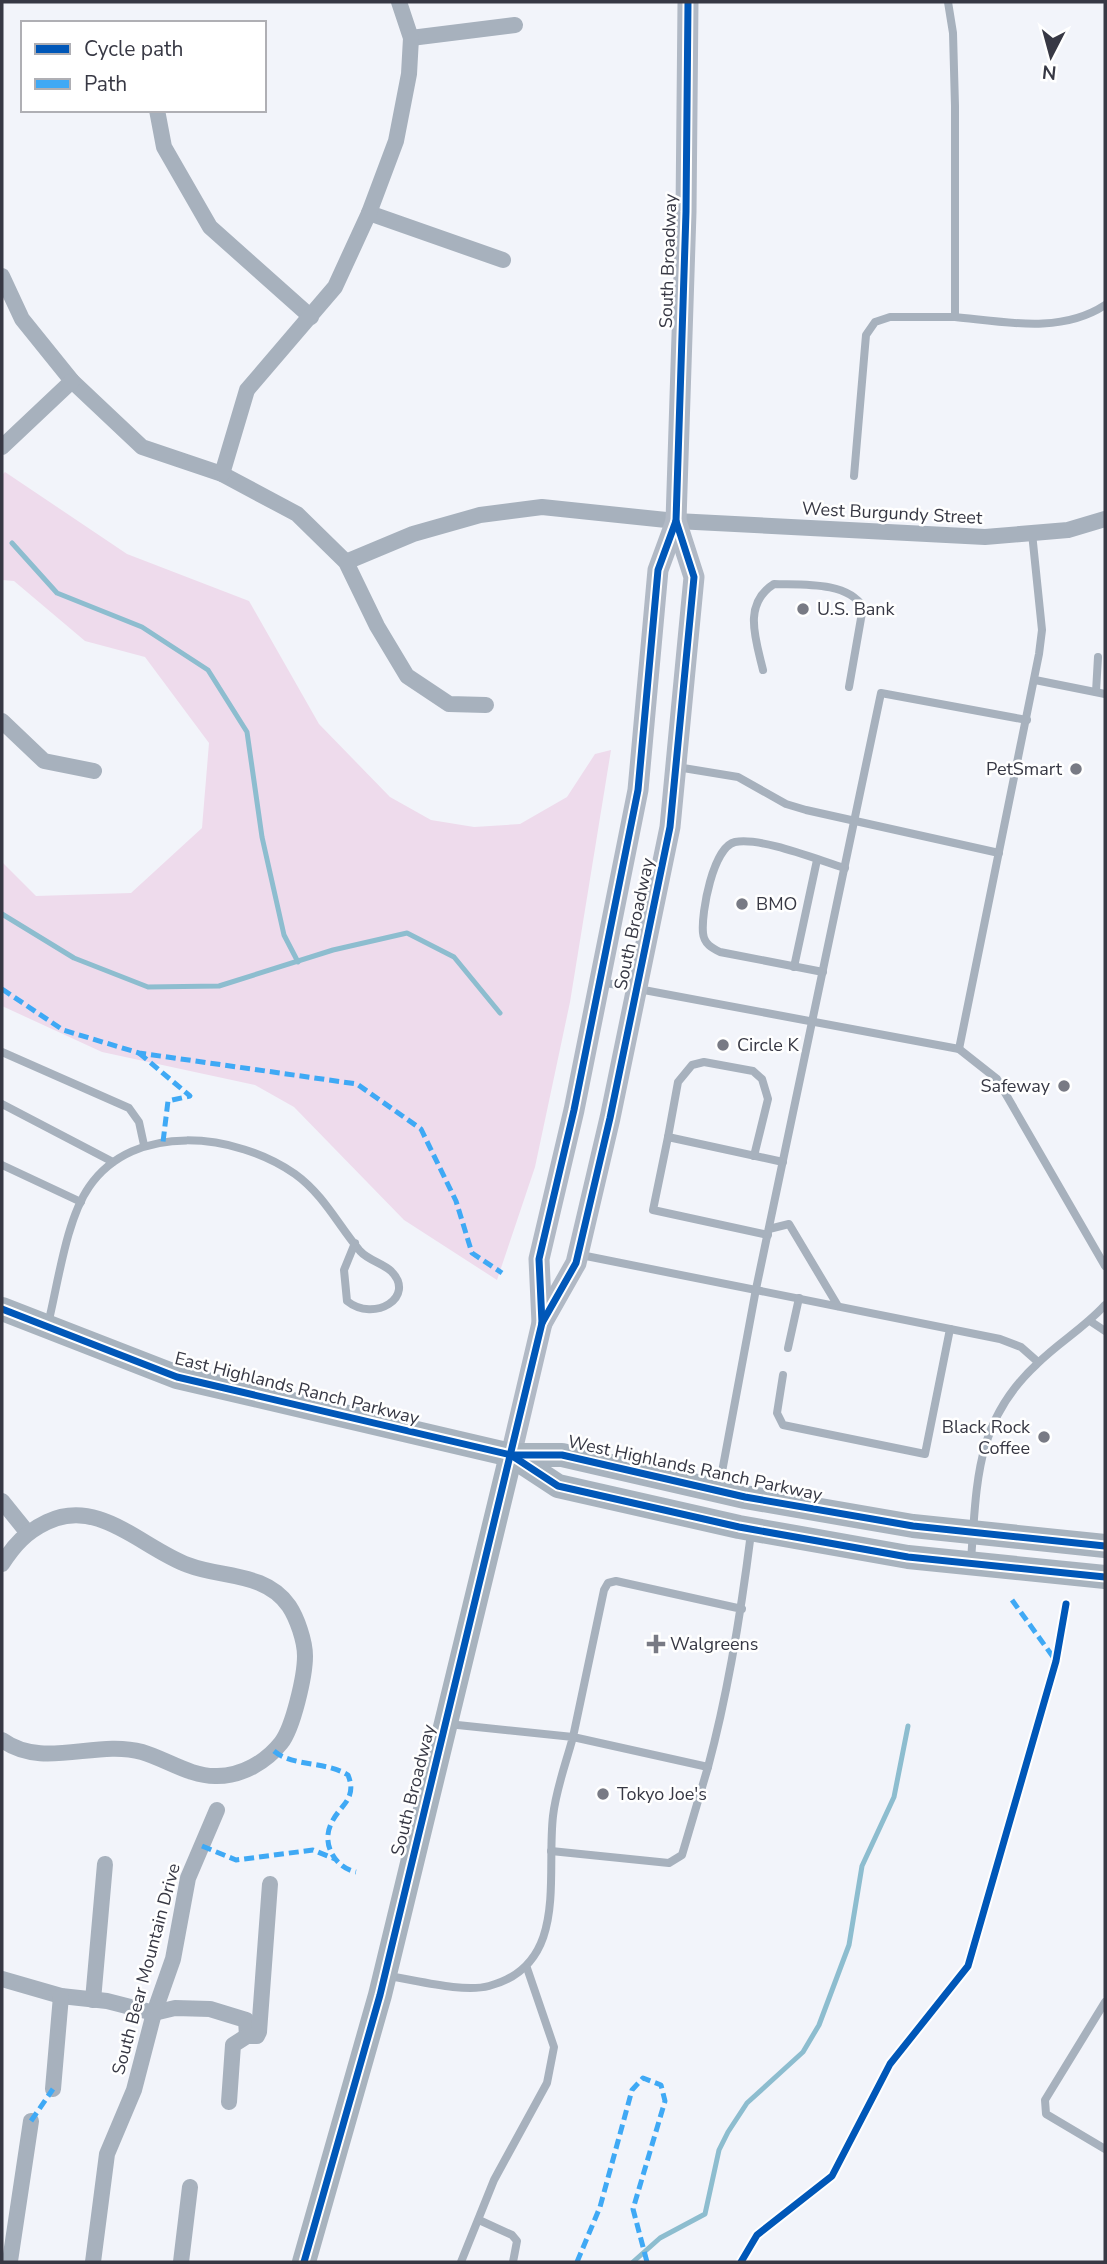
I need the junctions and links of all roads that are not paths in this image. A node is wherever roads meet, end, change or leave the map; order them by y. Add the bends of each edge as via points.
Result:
1 (399, 2) edge
2 (688, 2) edge
3 (948, 2) edge
4 (515, 25) dead end
5 (411, 38) junction
6 (157, 112) edge
7 (369, 213) junction
8 (503, 260) dead end
9 (2, 276) edge
10 (1105, 305) edge
11 (311, 317) junction
12 (955, 317) junction
13 (72, 381) junction
14 (2, 447) edge
15 (222, 474) junction
16 (854, 476) dead end
17 (1105, 519) edge
18 (676, 521) junction
19 (1032, 533) junction
20 (346, 562) junction
21 (1098, 657) dead end
22 (763, 670) dead end
23 (1035, 680) junction
24 (849, 687) dead end
25 (1101, 693) edge
26 (486, 705) dead end
27 (1027, 720) junction
28 (2, 721) edge
29 (677, 767) junction
30 (94, 771) dead end
31 (855, 819) junction
32 (999, 853) junction
33 (817, 860) junction
34 (845, 869) junction
35 (794, 967) junction
36 (822, 972) junction
37 (601, 982) junction
38 (637, 989) junction
39 (812, 1021) junction
40 (959, 1049) junction
41 (2, 1052) edge
42 (2, 1104) edge
43 (668, 1137) junction
44 (144, 1145) junction
45 (754, 1156) junction
46 (783, 1162) junction
47 (113, 1163) junction
48 (2, 1165) edge
49 (81, 1202) junction
50 (768, 1232) junction
51 (355, 1243) junction
52 (578, 1255) junction
53 (1105, 1266) edge
54 (756, 1289) junction
55 (799, 1298) junction
56 (1105, 1305) edge
57 (838, 1306) junction
58 (2, 1309) edge
59 (1090, 1321) junction
60 (541, 1323) junction
61 (48, 1327) junction
62 (950, 1329) junction
63 (1105, 1331) edge
64 (788, 1348) dead end
65 (1038, 1362) junction
66 (783, 1375) dead end
67 (511, 1455) junction
68 (719, 1491) junction
69 (2, 1501) edge
70 (751, 1529) junction
71 (27, 1532) junction
72 (973, 1533) junction
73 (1105, 1546) edge
74 (2, 1564) edge
75 (971, 1564) junction
76 (1105, 1577) edge
77 (742, 1609) junction
78 (446, 1724) junction
79 (573, 1737) junction
80 (2, 1740) edge
81 (708, 1767) junction
82 (217, 1810) dead end
83 (551, 1851) junction
84 (105, 1864) dead end
85 (270, 1884) dead end
86 (527, 1968) junction
87 (385, 1976) junction
88 (2, 1979) edge
89 (61, 1996) junction
90 (93, 2000) junction
91 (1105, 2002) edge
92 (154, 2013) junction
93 (246, 2038) junction
94 (53, 2089) dead end
95 (229, 2102) dead end
96 (31, 2121) dead end
97 (1105, 2149) edge
98 (190, 2187) dead end
99 (479, 2220) junction
100 (10, 2261) edge
101 (93, 2262) edge
102 (181, 2262) edge
103 (304, 2262) edge
104 (461, 2262) edge
105 (513, 2262) edge

1 - 5 street
2 - 18 main road, South Broadway
3 - 12 lane via 955,106
4 - 5 street
5 - 7 street via 396,141
6 - 11 street via 164,147 210,227
7 - 8 street
7 - 11 street via 335,287
9 - 13 street via 22,319
10 - 12 lane via 1060,322
11 - 15 street via 247,390
12 - 16 lane via 890,317 875,322 866,335
13 - 14 street
13 - 15 street via 142,447
15 - 20 street via 297,514
17 - 19 street, West Burgundy Street via 1068,530
18 - 19 street, West Burgundy Street via 985,537
18 - 20 street, West Burgundy Street via 530,509 480,515 413,534
18 - 29 main road, South Broadway via 694,577
18 - 37 main road, South Broadway via 658,570 638,790
19 - 23 lane via 1042,630
20 - 26 street via 407,676 449,704
21 - 25 lane
22 - 24 lane via 753,625 758,599 774,584 815,585 850,594 863,607
23 - 25 lane
23 - 27 lane
27 - 31 lane via 881,693
27 - 32 lane
28 - 30 street via 44,761
29 - 31 lane via 738,776 786,804
29 - 38 main road, South Broadway via 670,827
31 - 32 lane
31 - 34 lane
32 - 40 lane
33 - 34 lane
33 - 35 lane
33 - 35 lane via 737,842 726,846 713,866 705,940 720,952
34 - 36 lane
35 - 36 lane
36 - 39 lane
37 - 38 lane
37 - 60 main road, South Broadway via 539,1259
38 - 39 lane
38 - 52 main road, South Broadway
39 - 40 lane
39 - 46 lane
40 - 53 lane via 996,1079
41 - 44 lane via 129,1108 139,1122
42 - 47 lane
43 - 45 lane
43 - 45 lane via 678,1083 692,1065 704,1062 753,1071 762,1079 768,1098
43 - 50 lane via 653,1210
44 - 47 lane
44 - 51 lane via 198,1140 265,1158 314,1191
45 - 46 lane
46 - 50 lane
47 - 49 lane
48 - 49 lane
49 - 61 lane
50 - 54 lane
50 - 57 lane via 789,1224
51 - 51 lane via 397,1280 394,1301 382,1309 365,1311 347,1301 344,1270
52 - 54 lane
52 - 60 main road, South Broadway
54 - 55 lane
54 - 68 lane
55 - 57 lane
55 - 64 lane
56 - 59 lane
57 - 62 lane
58 - 61 main road, East Highlands Ranch Parkway
59 - 63 lane
59 - 65 lane
60 - 67 main road, South Broadway
61 - 67 main road, East Highlands Ranch Parkway via 177,1377
62 - 65 lane via 1000,1339 1021,1347
62 - 66 lane via 925,1454 783,1425 777,1413
65 - 72 lane via 1007,1394 992,1422 981,1457
67 - 68 main road, West Highlands Ranch Parkway via 562,1455
67 - 70 main road via 558,1486
67 - 78 main road, South Broadway
68 - 72 main road, West Highlands Ranch Parkway
69 - 71 street
70 - 75 main road
70 - 77 lane
71 - 74 street
71 - 80 street via 58,1517 100,1518 189,1566 263,1584 288,1604 305,1656 293,1717 283,1741 255,1766 239,1773 197,1773 114,1746 53,1754 27,1752
72 - 73 main road, West Highlands Ranch Parkway
72 - 75 lane
75 - 76 main road
77 - 79 lane via 608,1583
77 - 81 lane via 731,1678
78 - 79 lane
78 - 87 main road, South Broadway
79 - 81 lane
79 - 83 lane via 553,1813
81 - 83 lane via 682,1855 676,1861
82 - 92 street, South Bear Mountain Drive via 188,1878 173,1959
83 - 86 lane via 551,1908 544,1937
84 - 90 street
85 - 93 street
86 - 87 lane via 487,1987
86 - 99 lane via 554,2046 547,2083 494,2180
87 - 103 main road, South Broadway
88 - 89 street
89 - 90 street
89 - 94 street
90 - 92 street
91 - 97 lane via 1045,2100 1045,2108 1046,2114
92 - 93 street via 176,2008 210,2010 246,2020
92 - 101 street, South Bear Mountain Drive via 134,2090 107,2154
93 - 95 street
96 - 100 street
98 - 102 street
99 - 104 lane
99 - 105 lane via 517,2241

